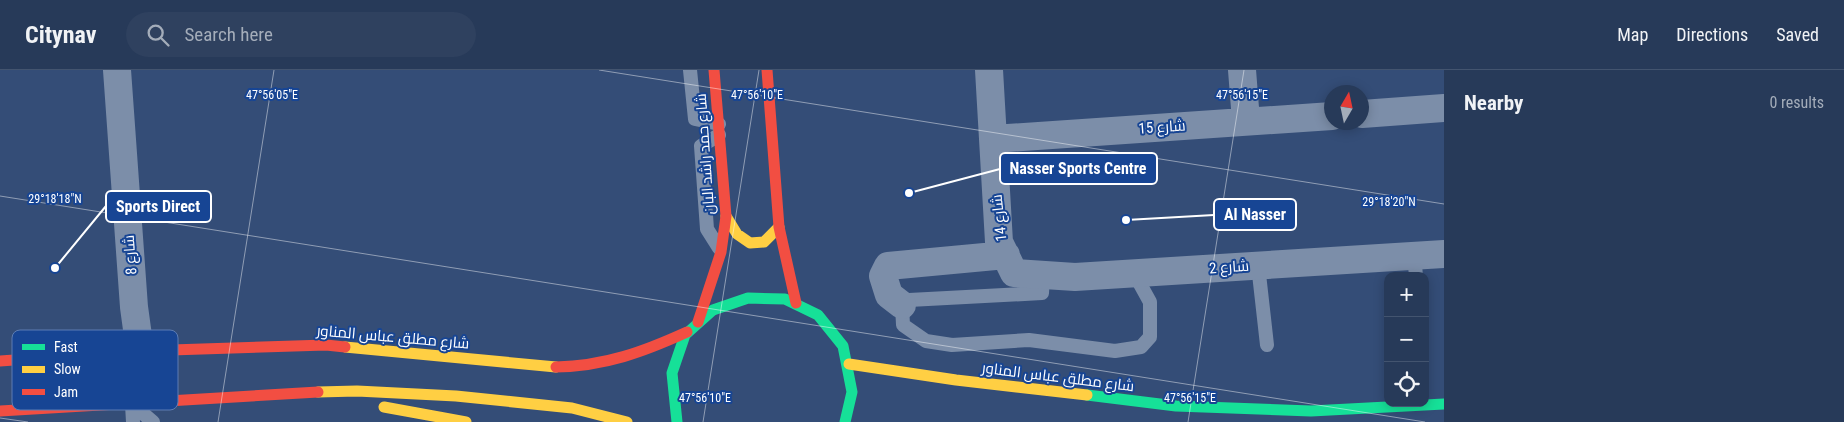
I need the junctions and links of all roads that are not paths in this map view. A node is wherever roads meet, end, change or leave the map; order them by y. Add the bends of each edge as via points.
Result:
1 (117, 70) edge
2 (690, 70) edge
3 (714, 70) edge
4 (767, 70) edge
5 (989, 70) edge
6 (1242, 70) edge
7 (1444, 108) edge
8 (1369, 113) edge
9 (1324, 116) edge
10 (1246, 121) junction
11 (719, 129) junction
12 (992, 139) junction
13 (726, 216) junction
14 (779, 227) junction
15 (721, 252) junction
16 (1444, 254) edge
17 (1010, 264) junction
18 (1258, 265) junction
19 (1415, 266) edge
20 (1134, 273) junction
21 (1043, 275) junction
22 (796, 303) junction
23 (902, 305) junction
24 (698, 322) junction
25 (137, 330) edge
26 (687, 332) junction
27 (1267, 345) dead end
28 (178, 350) edge
29 (849, 364) junction
30 (301, 392) junction
31 (178, 401) edge
32 (1444, 404) edge
33 (19, 410) edge
34 (139, 410) edge
35 (0, 411) edge
36 (153, 422) edge
37 (466, 422) edge
38 (627, 422) edge
39 (677, 422) edge
40 (845, 422) edge

1 - 25 street, شارع 8
2 - 11 lane via 695,119
3 - 11 street, شارع حمد راشد البان
4 - 14 street
5 - 12 street, شارع 14
6 - 10 street
7 - 8 street
9 - 10 street, شارع 15
10 - 12 street, شارع 15
11 - 13 street, شارع حمد راشد البان
11 - 15 lane via 702,146 707,229
12 - 17 street, شارع 14 via 999,242
13 - 14 street via 733,232 746,243 759,244 771,238
13 - 15 street, شارع حمد راشد البان
14 - 22 street
15 - 24 street, شارع حمد راشد البان
16 - 19 street, شارع 2
17 - 21 street, شارع 2
17 - 23 street, شارع 2 via 888,266 883,276 889,294
18 - 19 street, شارع 2
18 - 20 street, شارع 2
18 - 27 lane
20 - 21 street, شارع 2 via 1075,277
20 - 23 lane via 1150,302 1150,337 1142,347 1116,351 1029,340 952,345 926,341 904,325
21 - 23 lane via 1042,293 909,300
22 - 24 street via 763,295 734,299 708,312
22 - 29 street via 817,314 837,336
24 - 26 street
26 - 28 street, شارع مطلق عباس المناور via 650,349 587,366 545,367 326,345
26 - 39 street via 673,360 669,391
29 - 32 street, شارع مطلق عباس المناور via 1176,406 1311,412
29 - 40 street via 852,394
30 - 31 street
30 - 37 street
30 - 38 street via 456,396 572,408
33 - 35 street
34 - 36 lane

